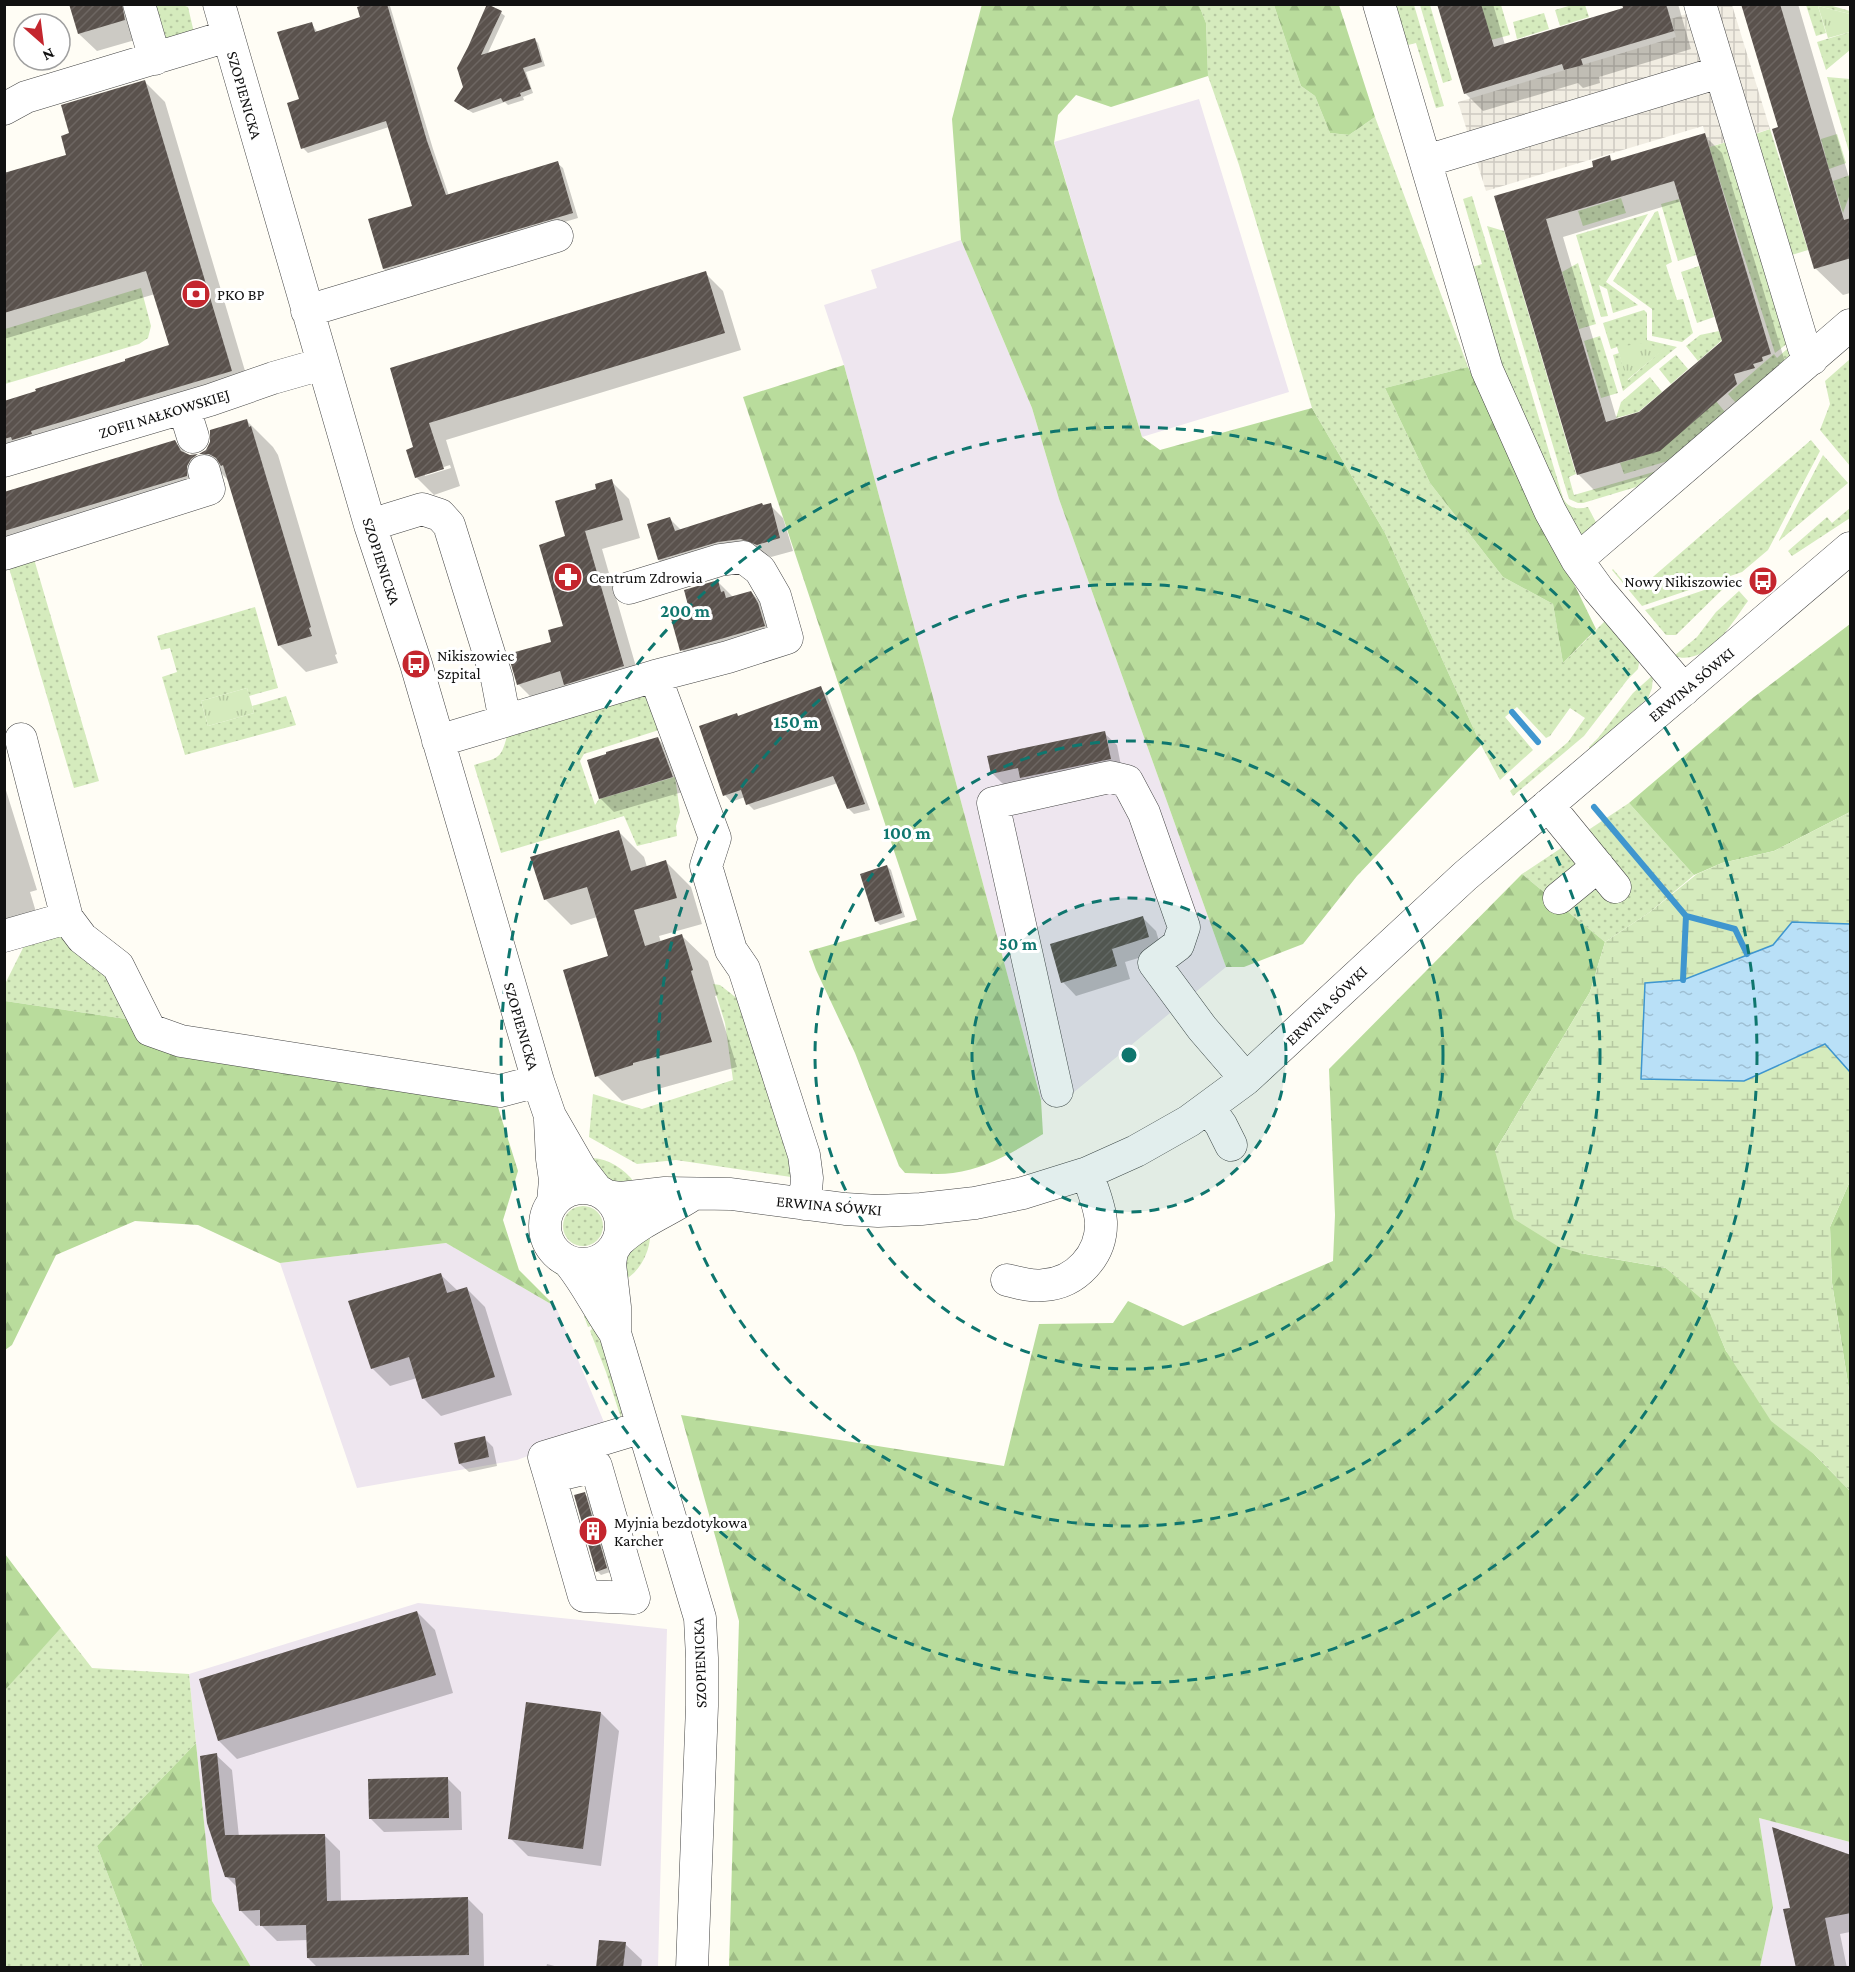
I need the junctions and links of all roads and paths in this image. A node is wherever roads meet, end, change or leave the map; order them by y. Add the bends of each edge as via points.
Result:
1 (139, 4) edge
2 (219, 4) edge
3 (1379, 4) edge
4 (1700, 4) edge
5 (228, 36) junction
6 (155, 59) junction
7 (1720, 72) junction
8 (4, 109) edge
9 (1426, 161) junction
10 (557, 236) dead end
11 (307, 311) junction
12 (1851, 325) edge
13 (1812, 359) junction
14 (322, 364) junction
15 (4, 461) edge
16 (204, 471) dead end
17 (370, 525) junction
18 (1851, 548) edge
19 (4, 554) edge
20 (1577, 560) junction
21 (629, 588) dead end
22 (656, 676) junction
23 (1684, 690) junction
24 (505, 721) junction
25 (21, 739) dead end
26 (438, 741) junction
27 (1548, 805) junction
28 (1559, 898) dead end
29 (67, 918) junction
30 (4, 936) edge
31 (1246, 1079) junction
32 (538, 1081) junction
33 (1057, 1091) dead end
34 (1209, 1108) junction
35 (550, 1116) junction
36 (1231, 1145) dead end
37 (1086, 1173) junction
38 (602, 1193) junction
39 (693, 1195) junction
40 (554, 1202) junction
41 (805, 1204) junction
42 (615, 1246) junction
43 (568, 1261) junction
44 (1007, 1280) dead end
45 (615, 1333) junction
46 (643, 1427) junction
47 (550, 1477) dead end
48 (692, 1968) edge

1 - 6 street
2 - 5 street, SZOPIENICKA
3 - 9 street
4 - 7 street
5 - 6 street
5 - 11 street, SZOPIENICKA
6 - 8 street via 26,97
7 - 9 street
7 - 13 street via 1804,348
9 - 20 street via 1487,370 1550,511
10 - 11 street
11 - 14 street, SZOPIENICKA
12 - 13 street
13 - 20 street
14 - 15 street, ZOFII NAŁKOWSKIEJ via 273,378 189,422
14 - 17 street, SZOPIENICKA
16 - 19 street via 209,489
17 - 24 street via 422,509 440,515 449,525 497,679
17 - 26 street, SZOPIENICKA
18 - 23 street, ERWINA SÓWKI
20 - 23 street
21 - 22 street via 720,560 743,557 760,570 775,596 787,638
22 - 24 street
22 - 41 street via 715,838 706,866 730,950 744,969 804,1155
23 - 27 street, ERWINA SÓWKI
24 - 26 street
25 - 29 street
26 - 32 street, SZOPIENICKA
27 - 28 street via 1606,876
27 - 31 street, ERWINA SÓWKI via 1415,921
29 - 30 street
29 - 32 street via 82,938 118,966 150,1030 181,1041 500,1091
31 - 33 street via 1154,963 1178,945 1184,927 1144,813 1127,781 1110,777 993,803
31 - 34 street, ERWINA SÓWKI
32 - 35 street, SZOPIENICKA
34 - 36 street
34 - 37 street, ERWINA SÓWKI via 1136,1152
35 - 38 street, SZOPIENICKA via 580,1168
35 - 40 street, SZOPIENICKA
37 - 41 street, ERWINA SÓWKI via 1023,1193 950,1206 878,1211
37 - 44 street via 1101,1221 1092,1256 1078,1272 1053,1284 1035,1286
38 - 39 street, ERWINA SÓWKI via 621,1198 665,1193
38 - 40 street via 572,1189
38 - 42 street via 620,1216
39 - 41 street, ERWINA SÓWKI via 731,1194
39 - 42 street via 631,1229
40 - 43 street via 545,1223 546,1235 550,1246
42 - 43 street via 591,1264
42 - 45 street, SZOPIENICKA via 610,1264
43 - 45 street, SZOPIENICKA
45 - 46 street, SZOPIENICKA
46 - 47 street via 544,1457
46 - 48 street, SZOPIENICKA via 700,1618 702,1706

